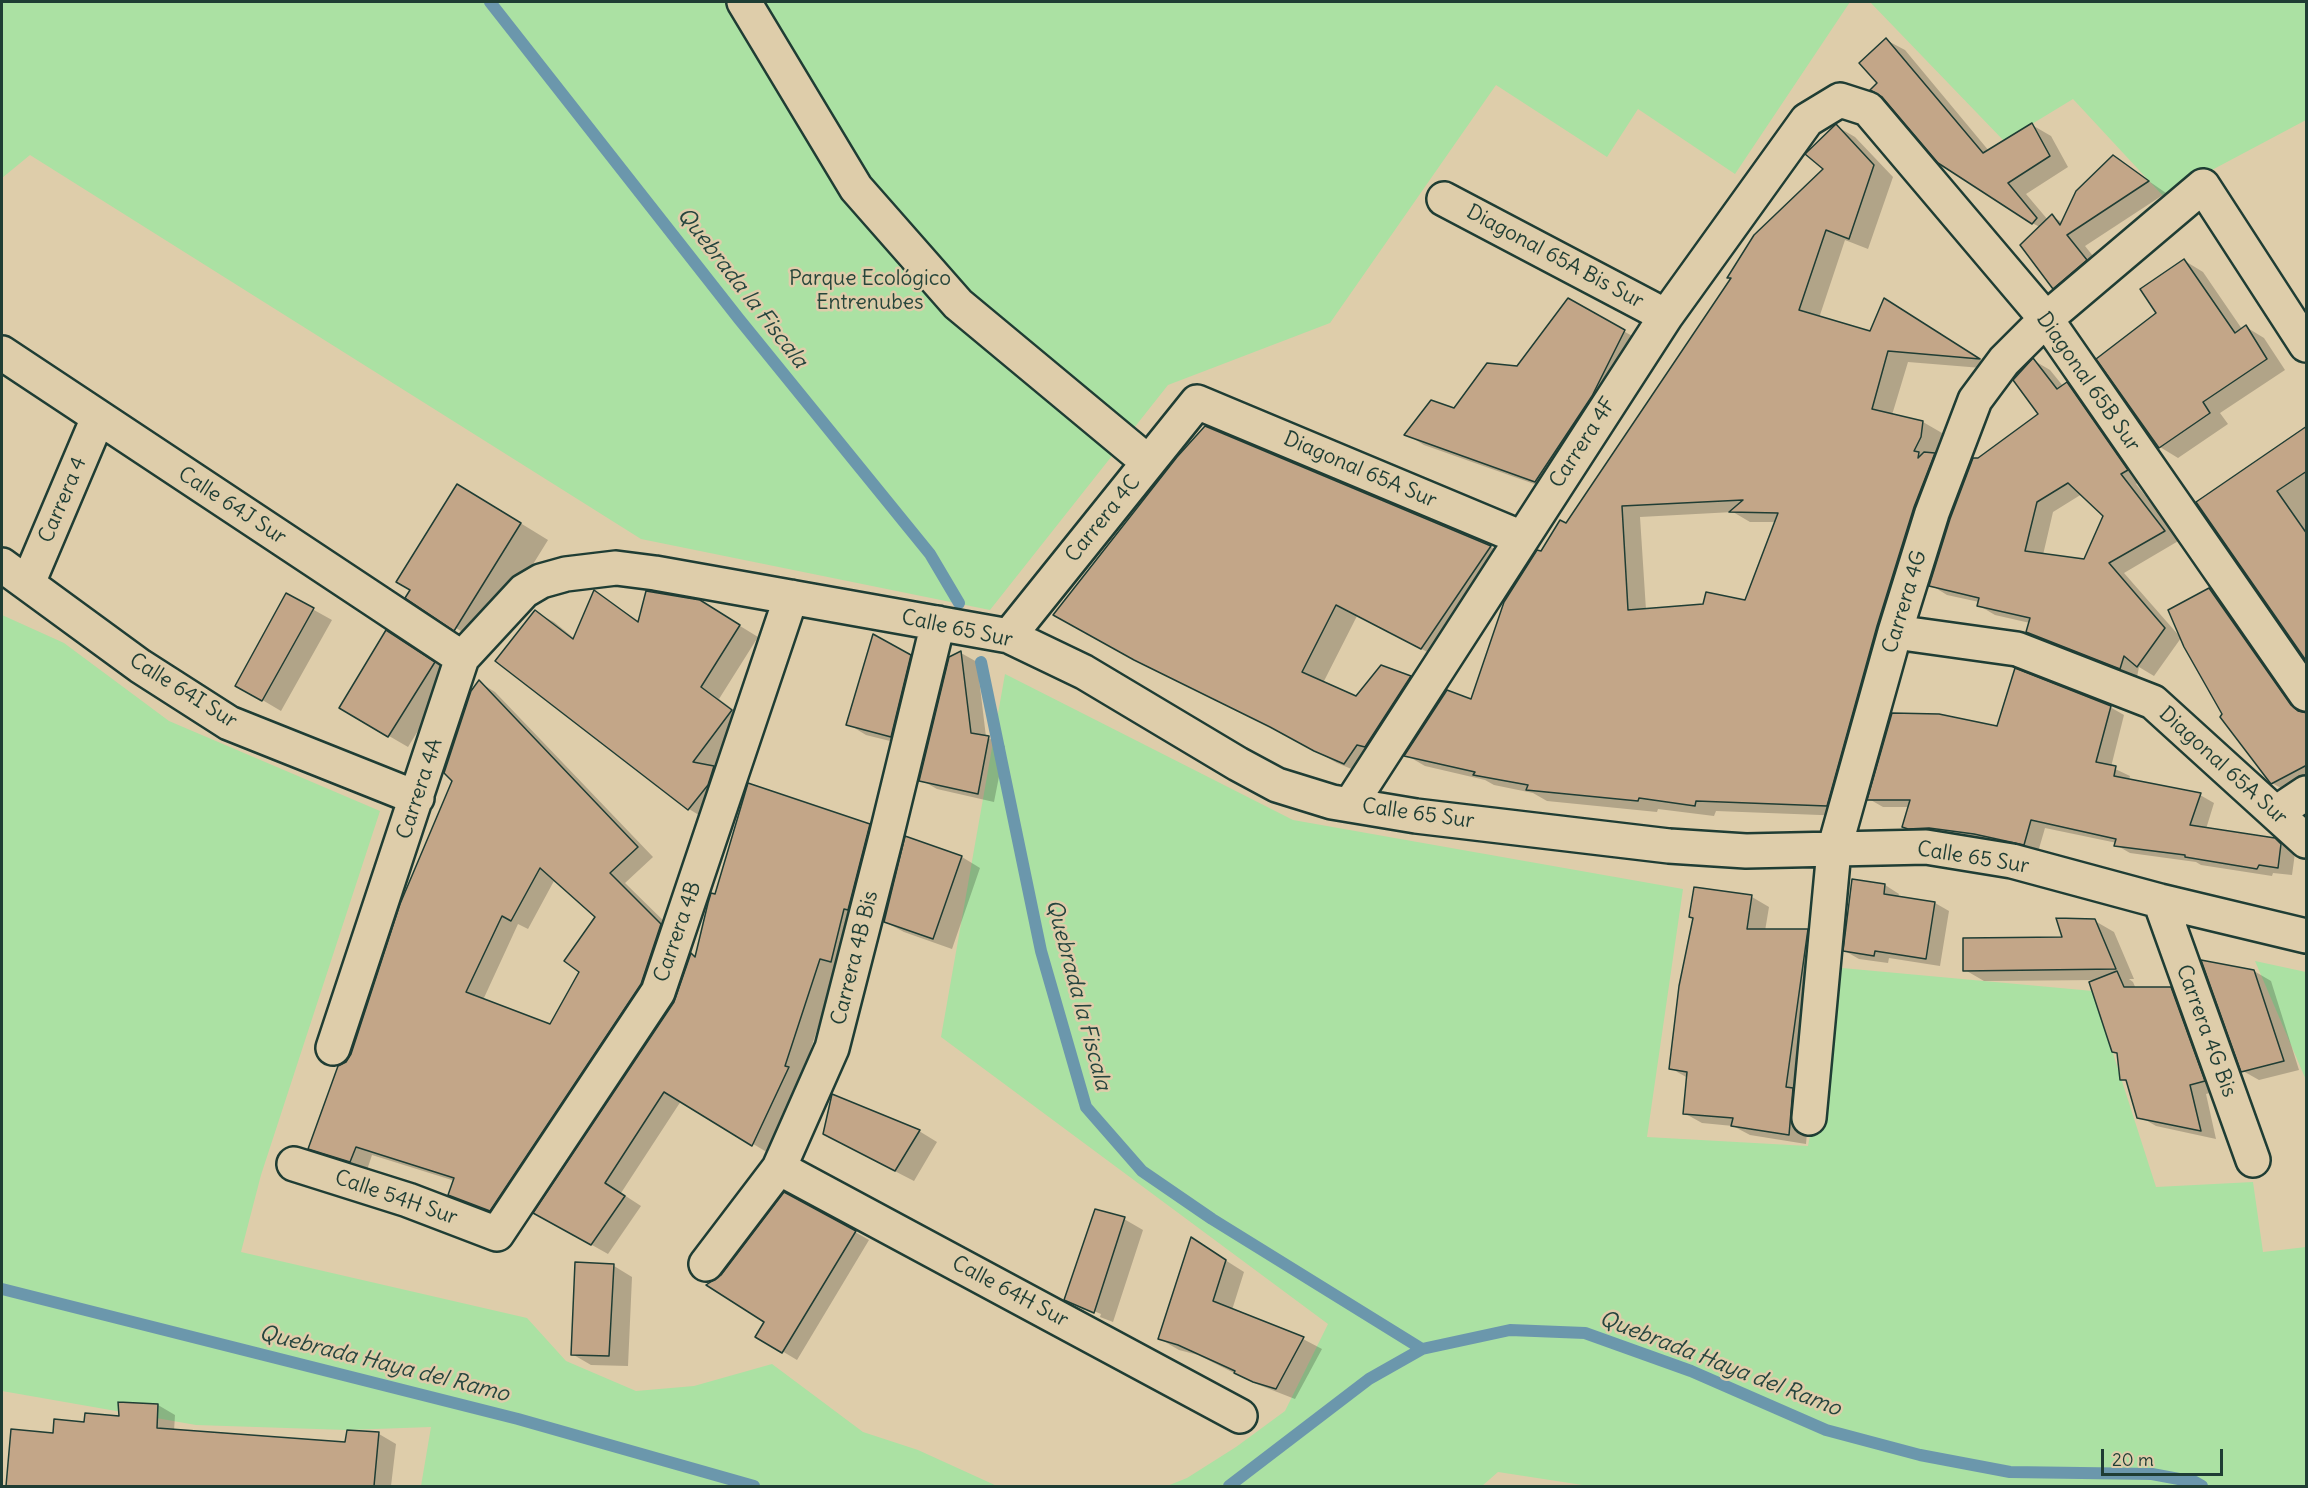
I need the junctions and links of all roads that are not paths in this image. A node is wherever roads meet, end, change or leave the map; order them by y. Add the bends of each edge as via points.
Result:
1 (744, 2) edge
2 (1840, 100) joint
3 (1444, 199) dead end
4 (1666, 316) junction
5 (2046, 319) junction
6 (2307, 345) edge
7 (2, 353) edge
8 (1197, 402) joint
9 (98, 418) junction
10 (1149, 462) junction
11 (1522, 538) junction
12 (2, 565) edge
13 (566, 574) joint
14 (28, 583) junction
15 (791, 597) junction
16 (938, 623) junction
17 (1895, 632) junction
18 (1009, 636) junction
19 (462, 658) junction
20 (2307, 693) edge
21 (2307, 792) edge
22 (417, 798) junction
23 (1350, 805) junction
24 (2276, 813) junction
25 (2307, 841) edge
26 (1834, 850) junction
27 (2160, 901) junction
28 (2307, 936) edge
29 (333, 1048) dead end
30 (1809, 1118) dead end
31 (2253, 1160) dead end
32 (294, 1164) dead end
33 (779, 1168) junction
34 (497, 1234) joint
35 (706, 1264) dead end
36 (1240, 1416) dead end

1 - 10 street via 856,188 950,295
2 - 4 street, Carrera 4F via 1807,120
2 - 5 street, Diagonal 65B Sur via 1868,109
3 - 4 street, Diagonal 65A Bis Sur
4 - 11 street, Carrera 4F
5 - 6 street, Carrera 4G via 2203,186
5 - 17 street, Carrera 4G via 2004,361 1975,400 1932,513
5 - 20 street, Diagonal 65B Sur
7 - 9 street, Calle 64J Sur
8 - 10 street, Carrera 4C
8 - 11 street, Diagonal 65A Sur
9 - 14 street, Carrera 4
9 - 19 street, Calle 64J Sur
10 - 18 street, Carrera 4C
11 - 23 street, Carrera 4F
12 - 14 street, Calle 64I Sur
13 - 15 street, Calle 65 Sur via 616,568
13 - 19 street, Carrera 4A via 524,591
14 - 22 street, Calle 64I Sur via 140,666 229,723
15 - 16 street, Calle 65 Sur
15 - 34 street, Carrera 4B via 658,992
16 - 18 street, Calle 65 Sur
16 - 33 street, Carrera 4B Bis via 832,1048
17 - 24 street, Diagonal 65A Sur via 2017,650 2152,702
17 - 26 street, Carrera 4G
18 - 23 street, Calle 65 Sur via 1084,672 1277,785
19 - 22 street, Carrera 4A
21 - 24 street
22 - 29 street, Carrera 4A
23 - 26 street, Calle 65 Sur via 1669,846
24 - 25 street, Diagonal 65A Sur
26 - 27 street, Calle 65 Sur via 1926,846 2012,861
26 - 30 street, Carrera 4G
27 - 28 street, Calle 65 Sur
27 - 31 street, Carrera 4G Bis
32 - 34 street, Calle 54H Sur via 408,1200
33 - 35 street, Carrera 4B Bis
33 - 36 street, Calle 64H Sur

